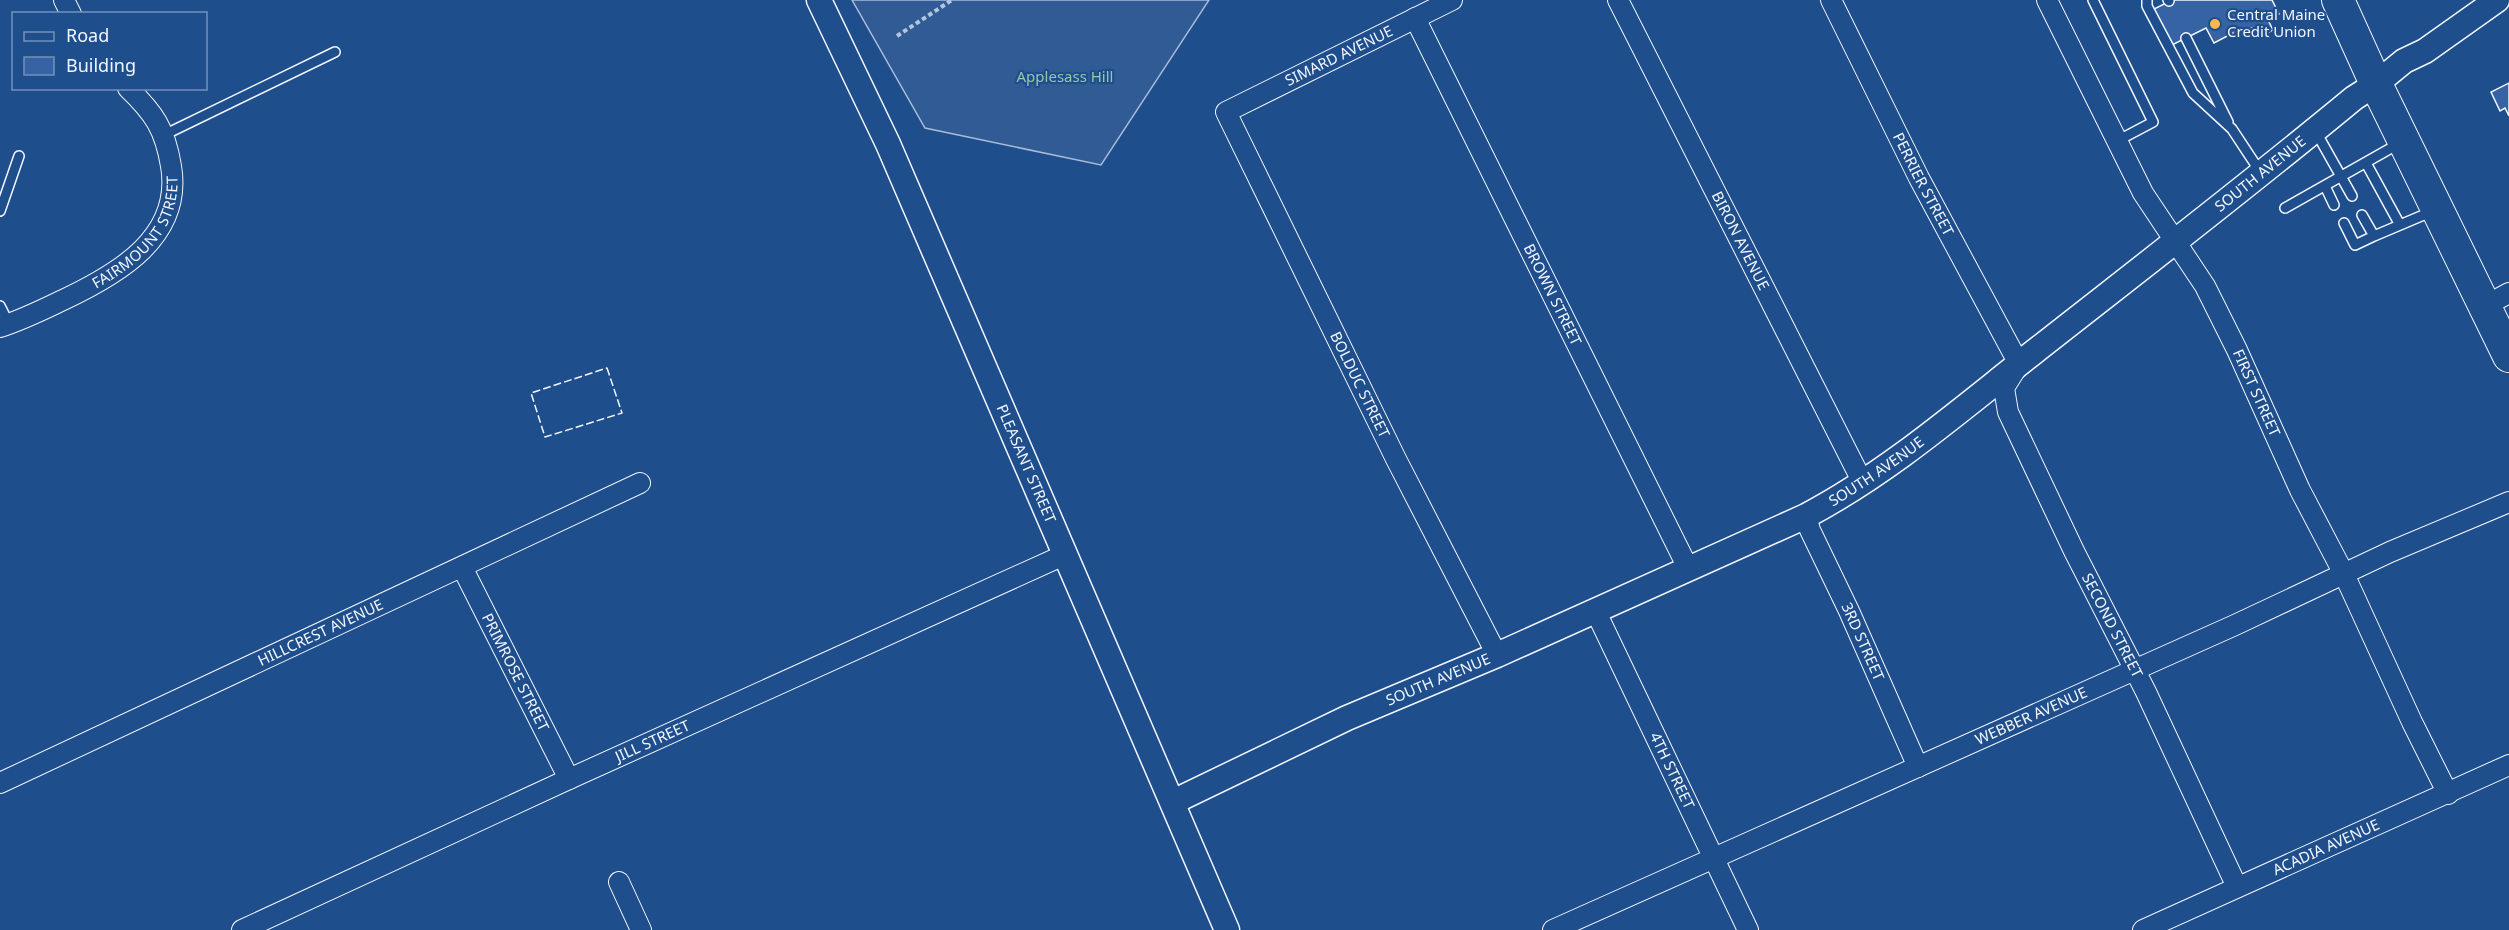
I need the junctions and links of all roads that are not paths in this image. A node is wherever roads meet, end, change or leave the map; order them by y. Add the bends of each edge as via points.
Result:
1 (819, 0) edge
2 (1452, 0) edge
3 (1617, 0) edge
4 (1831, 0) edge
5 (2047, 0) edge
6 (2093, 0) edge
7 (2146, 0) edge
8 (2338, 0) edge
9 (2484, 6) edge
10 (1415, 18) junction
11 (2186, 38) dead end
12 (335, 52) dead end
13 (2376, 84) junction
14 (130, 90) edge
15 (1226, 112) joint
16 (2232, 129) junction
17 (2315, 130) junction
18 (164, 135) junction
19 (2117, 141) junction
20 (2404, 141) junction
21 (19, 156) dead end
22 (2366, 163) junction
23 (2261, 173) junction
24 (2341, 178) junction
25 (2325, 186) junction
26 (2352, 196) dead end
27 (2334, 205) dead end
28 (2285, 208) dead end
29 (2438, 209) junction
30 (0, 211) edge
31 (2362, 215) dead end
32 (2344, 223) dead end
33 (2400, 225) junction
34 (2374, 236) junction
35 (2175, 242) junction
36 (2497, 299) edge
37 (0, 306) edge
38 (4, 326) edge
39 (2509, 356) edge
40 (2019, 364) junction
41 (640, 483) dead end
42 (1863, 483) junction
43 (2509, 502) edge
44 (1806, 516) junction
45 (1064, 555) junction
46 (462, 567) junction
47 (1689, 570) junction
48 (2344, 574) junction
49 (1596, 612) junction
50 (1497, 655) junction
51 (2134, 670) junction
52 (2509, 765) edge
53 (1918, 767) junction
54 (569, 779) junction
55 (0, 783) edge
56 (2448, 794) junction
57 (1173, 802) junction
58 (1714, 858) junction
59 (620, 882) dead end
60 (2237, 887) junction
61 (242, 930) edge
62 (641, 930) edge
63 (1227, 930) edge
64 (1553, 930) edge
65 (1748, 930) edge
66 (2143, 930) edge

1 - 45 street, PLEASANT STREET via 888,144
2 - 10 street, SIMARD AVENUE
3 - 42 street, BIRON AVENUE
4 - 40 street, PERRIER STREET via 1919,178
5 - 19 street, FIRST STREET
6 - 19 lane via 2153,122
7 - 16 lane via 2193,93
8 - 13 highway
9 - 13 street, SOUTH AVENUE
10 - 15 street, SIMARD AVENUE
10 - 47 street, BROWN STREET
11 - 16 lane
12 - 18 lane
13 - 17 street, SOUTH AVENUE
13 - 20 highway
14 - 18 street, FAIRMOUNT STREET via 157,119
15 - 50 street, BOLDUC STREET via 1395,459
16 - 23 lane
17 - 23 street, SOUTH AVENUE
17 - 24 lane
18 - 38 street, FAIRMOUNT STREET via 173,176 172,200 151,241 118,270 87,289
19 - 35 street, FIRST STREET via 2143,193
20 - 22 lane
20 - 29 highway
21 - 30 lane
22 - 24 lane
22 - 33 lane
23 - 35 street, SOUTH AVENUE
24 - 25 lane
24 - 26 lane
25 - 27 lane
25 - 28 lane
29 - 33 lane
29 - 36 highway
31 - 34 lane
32 - 34 lane via 2355,245
33 - 34 lane
35 - 40 street, SOUTH AVENUE
35 - 48 street, FIRST STREET via 2205,286 2300,490
36 - 39 highway
37 - 38 lane
40 - 42 street, SOUTH AVENUE
40 - 51 street, SECOND STREET via 2004,388 2008,412
41 - 46 street, HILLCREST AVENUE
42 - 44 street, SOUTH AVENUE
43 - 48 street, WEBBER AVENUE
44 - 47 street, SOUTH AVENUE
44 - 53 street, 3RD STREET
45 - 54 street, JILL STREET
45 - 57 street, PLEASANT STREET
46 - 54 street, PRIMROSE STREET
46 - 55 street, HILLCREST AVENUE
47 - 49 street, SOUTH AVENUE
48 - 51 street, WEBBER AVENUE
48 - 56 street, FIRST STREET
49 - 50 street, SOUTH AVENUE
49 - 58 street, 4TH STREET
50 - 57 street, SOUTH AVENUE via 1347,718
51 - 53 street, WEBBER AVENUE
51 - 60 street, SECOND STREET
52 - 56 street, ACADIA AVENUE
53 - 58 street, WEBBER AVENUE
54 - 61 street, JILL STREET
56 - 60 street, ACADIA AVENUE
57 - 63 street, PLEASANT STREET
58 - 64 street, WEBBER AVENUE
58 - 65 street, 4TH STREET
59 - 62 street
60 - 66 street, ACADIA AVENUE

